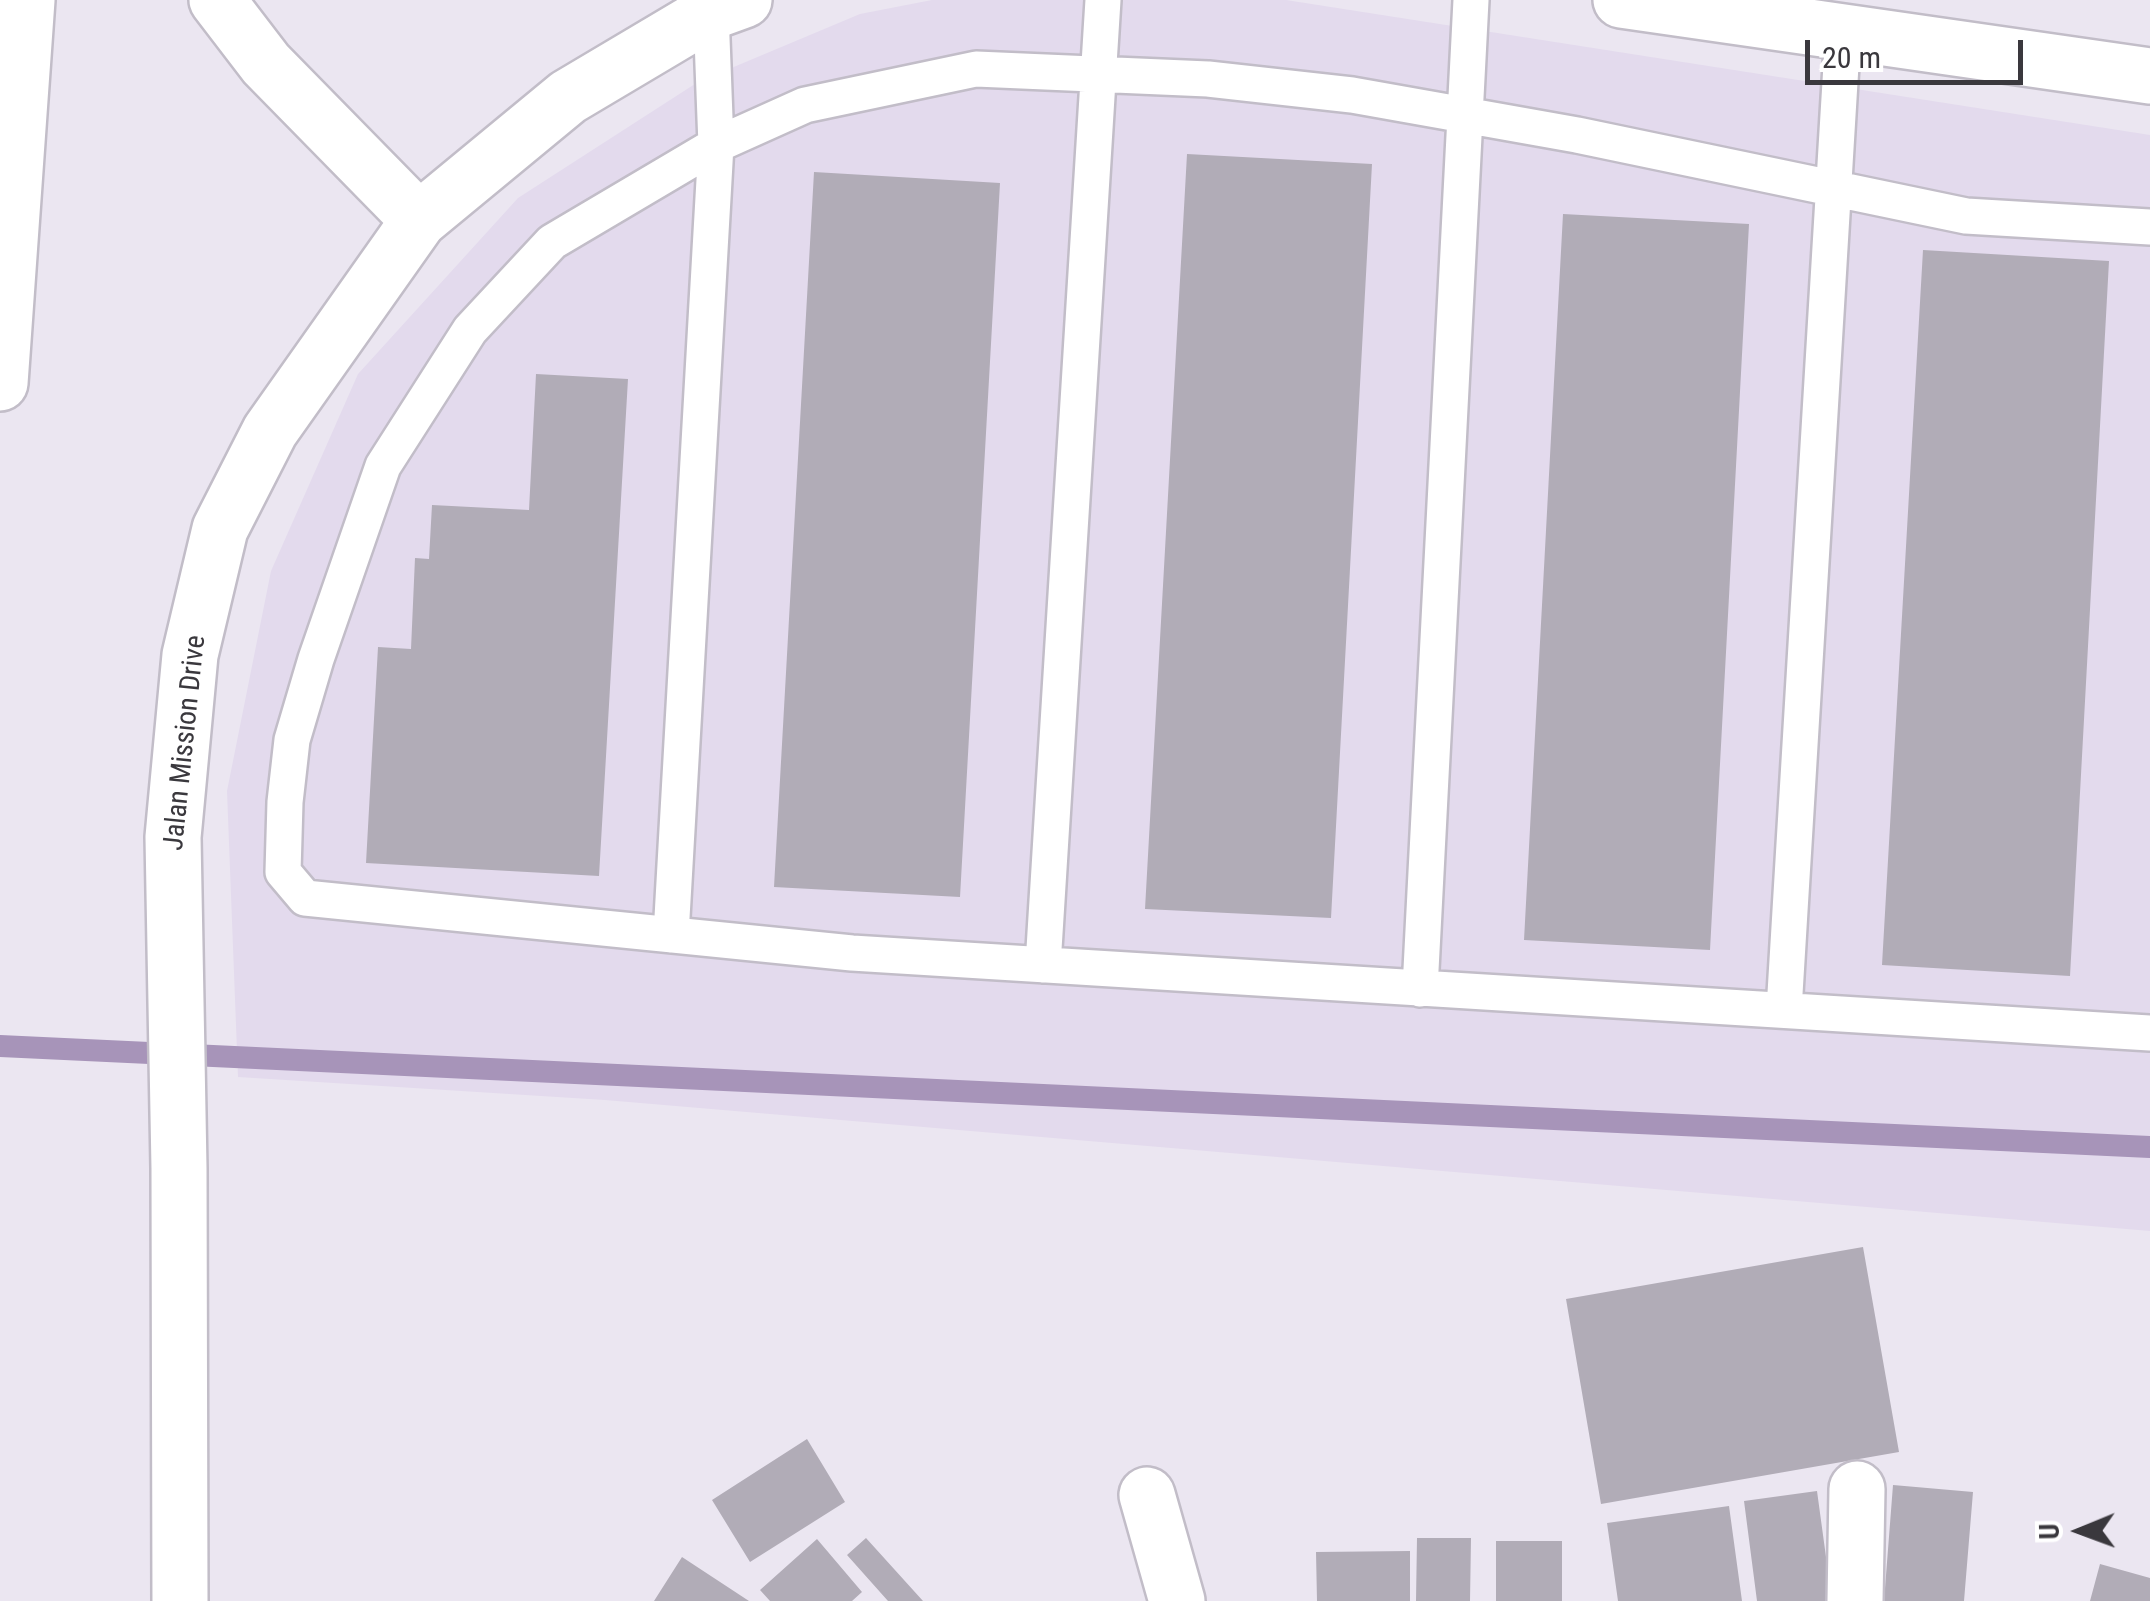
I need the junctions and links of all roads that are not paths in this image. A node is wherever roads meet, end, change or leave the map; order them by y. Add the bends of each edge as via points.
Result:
1 (27, 0) edge
2 (217, 0) edge
3 (1103, 0) edge
4 (1471, 0) edge
5 (1621, 0) edge
6 (727, 6) edge
7 (1844, 32) junction
8 (1096, 74) junction
9 (2150, 76) edge
10 (1465, 115) junction
11 (716, 145) junction
12 (1834, 188) junction
13 (419, 220) junction
14 (2150, 226) edge
15 (0, 383) edge
16 (671, 935) junction
17 (1043, 966) junction
18 (1420, 989) junction
19 (1784, 1010) junction
20 (2150, 1033) edge
21 (1857, 1490) dead end
22 (1146, 1495) dead end
23 (180, 1601) edge
24 (1177, 1601) edge
25 (1855, 1601) edge

1 - 15 street
2 - 13 street via 266,64
3 - 8 lane
4 - 10 lane
5 - 7 street
6 - 11 lane
6 - 13 street, Jalan Mission Drive via 568,98
7 - 9 street
7 - 12 lane
8 - 10 lane via 1352,94
8 - 11 lane via 976,69 805,105
8 - 17 lane
10 - 12 lane
10 - 18 lane
11 - 16 lane
11 - 16 lane via 552,242 470,330 384,466 297,724 285,802 283,872 305,898
12 - 14 lane via 1966,216
12 - 19 lane
13 - 23 street, Jalan Mission Drive via 270,431 220,529 190,656 173,837
16 - 17 lane
17 - 18 lane
18 - 19 lane
19 - 20 lane
21 - 25 street
22 - 24 street

